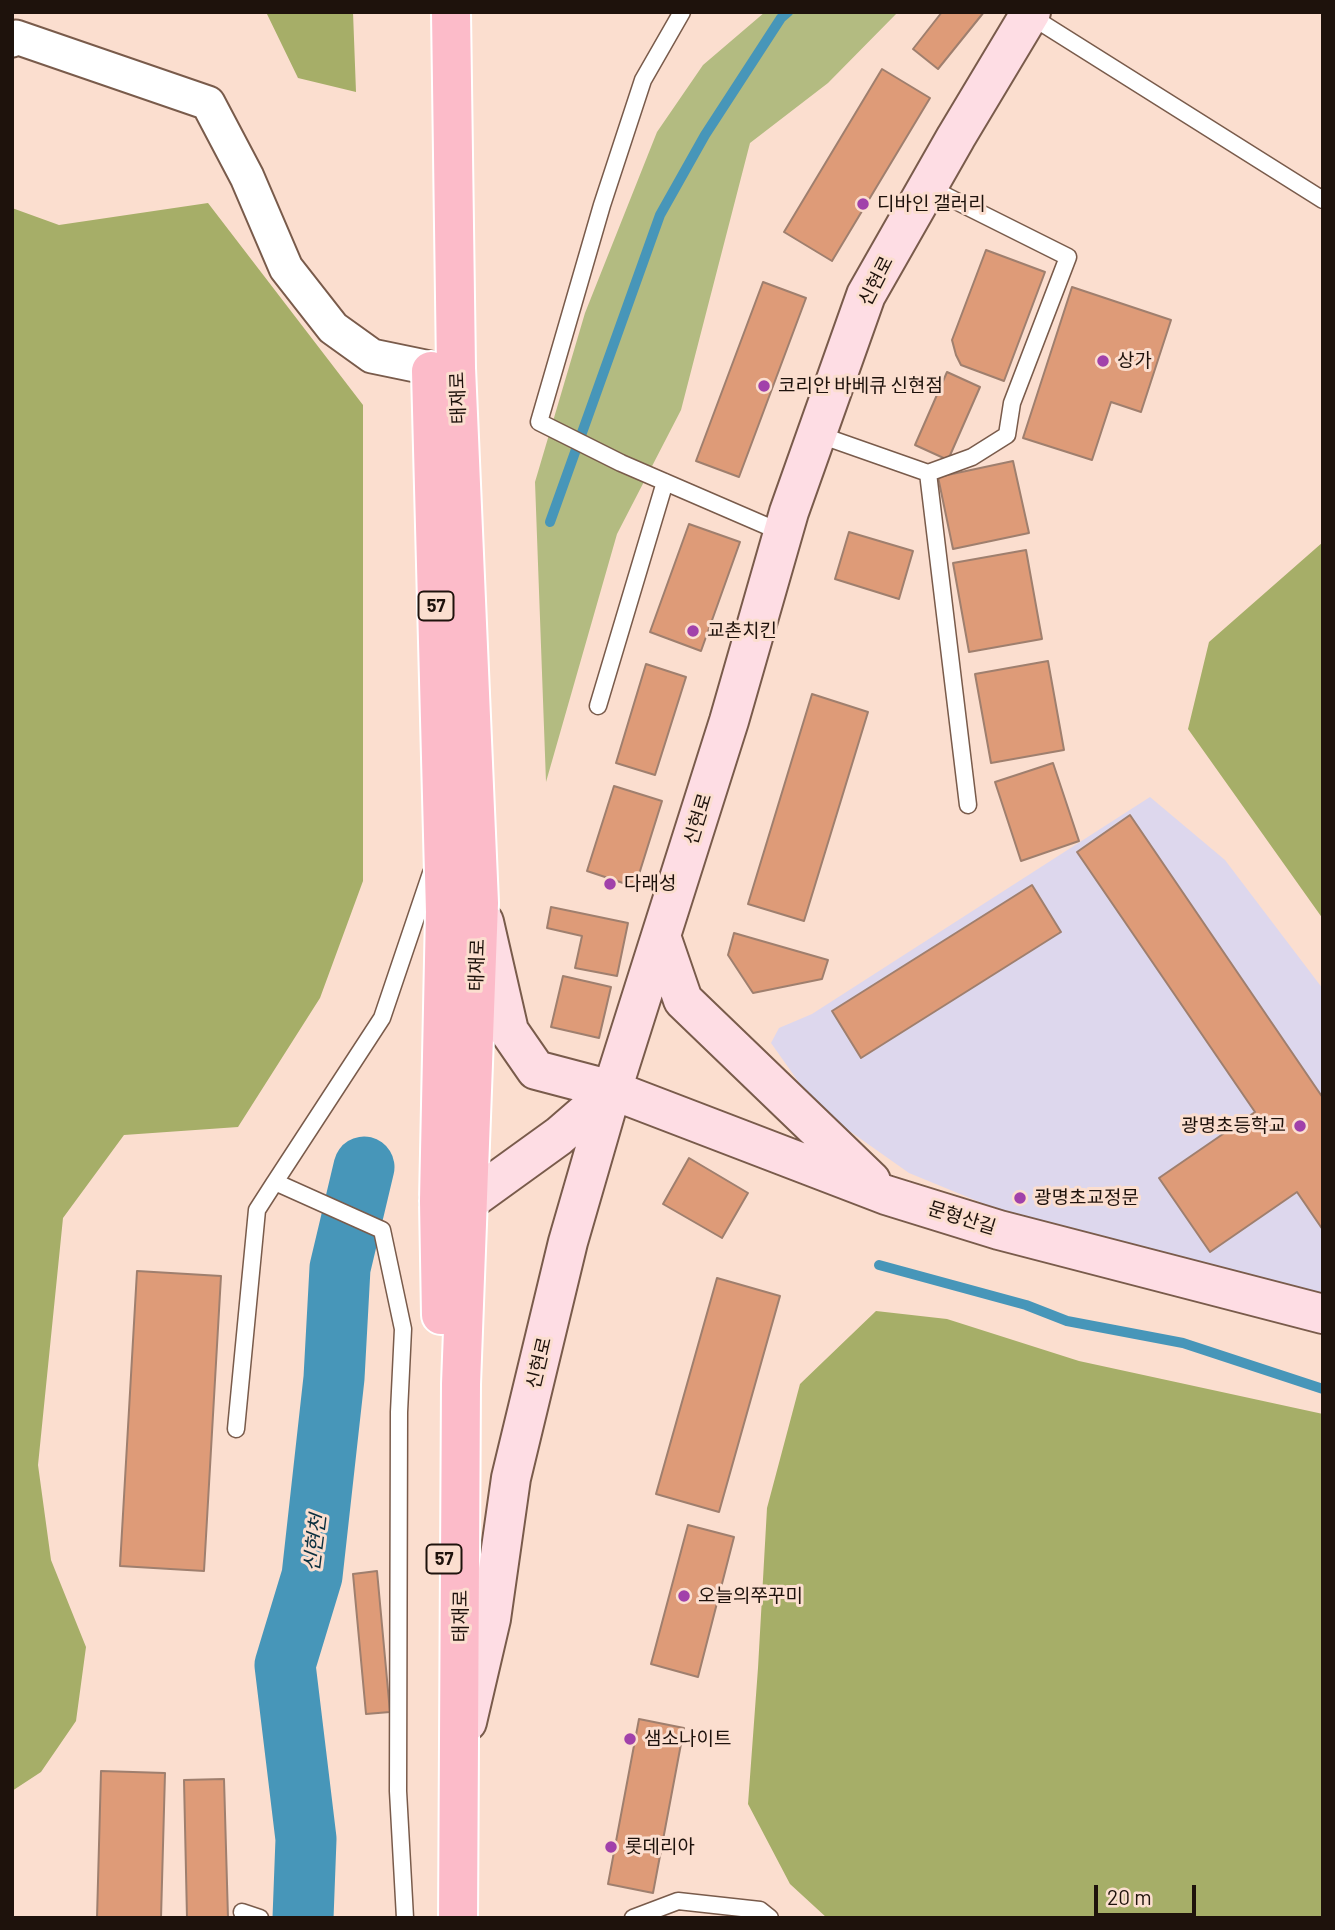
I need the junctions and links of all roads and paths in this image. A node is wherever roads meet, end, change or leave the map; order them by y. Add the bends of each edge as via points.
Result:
1 (427, 12) edge
2 (452, 12) edge
3 (682, 12) edge
4 (1030, 14) edge
5 (12, 40) edge
6 (928, 187) junction
7 (1323, 200) edge
8 (430, 368) junction
9 (817, 434) junction
10 (928, 473) junction
11 (665, 482) junction
12 (783, 533) junction
13 (598, 706) dead end
14 (968, 805) dead end
15 (442, 841) junction
16 (480, 903) junction
17 (661, 936) junction
18 (612, 1090) junction
19 (278, 1178) junction
20 (886, 1195) junction
21 (454, 1201) junction
22 (1323, 1314) edge
23 (236, 1429) dead end
24 (460, 1749) junction
25 (242, 1912) dead end
26 (260, 1918) edge
27 (405, 1918) edge
28 (441, 1918) edge
29 (458, 1918) edge
30 (633, 1918) edge
31 (770, 1918) edge

1 - 8 main road, 태재로 / 57
2 - 16 main road, 태재로 / 57 via 456,368
3 - 11 lane via 643,80 540,422
4 - 6 main road, 신현로
4 - 7 lane
5 - 8 street via 16,37 208,103 247,177 285,268 333,328 372,356
6 - 9 main road, 신현로 via 866,295
6 - 10 lane via 1068,257 1012,403 1007,435 972,457
8 - 15 main road, 태재로 / 57
9 - 10 lane
9 - 12 main road, 신현로
10 - 14 lane
11 - 12 lane
11 - 13 lane
12 - 17 main road, 신현로
15 - 19 lane via 382,1018
15 - 21 main road, 태재로 / 57
16 - 18 main road, 문형산길 via 509,1031 537,1070
16 - 21 main road, 태재로 / 57
17 - 18 main road, 신현로
17 - 20 main road via 683,1000
18 - 20 main road, 문형산길
18 - 21 main road via 559,1136
18 - 24 main road, 신현로 via 568,1242 511,1478 491,1619
19 - 23 lane via 257,1210
19 - 27 lane via 291,1189 382,1230 403,1329 398,1791
20 - 22 main road, 문형산길 via 999,1230
21 - 24 main road, 태재로 / 57 via 461,1384
21 - 28 main road, 태재로 / 57
24 - 29 main road, 태재로 / 57
25 - 26 lane
30 - 31 lane via 678,1901 760,1910

